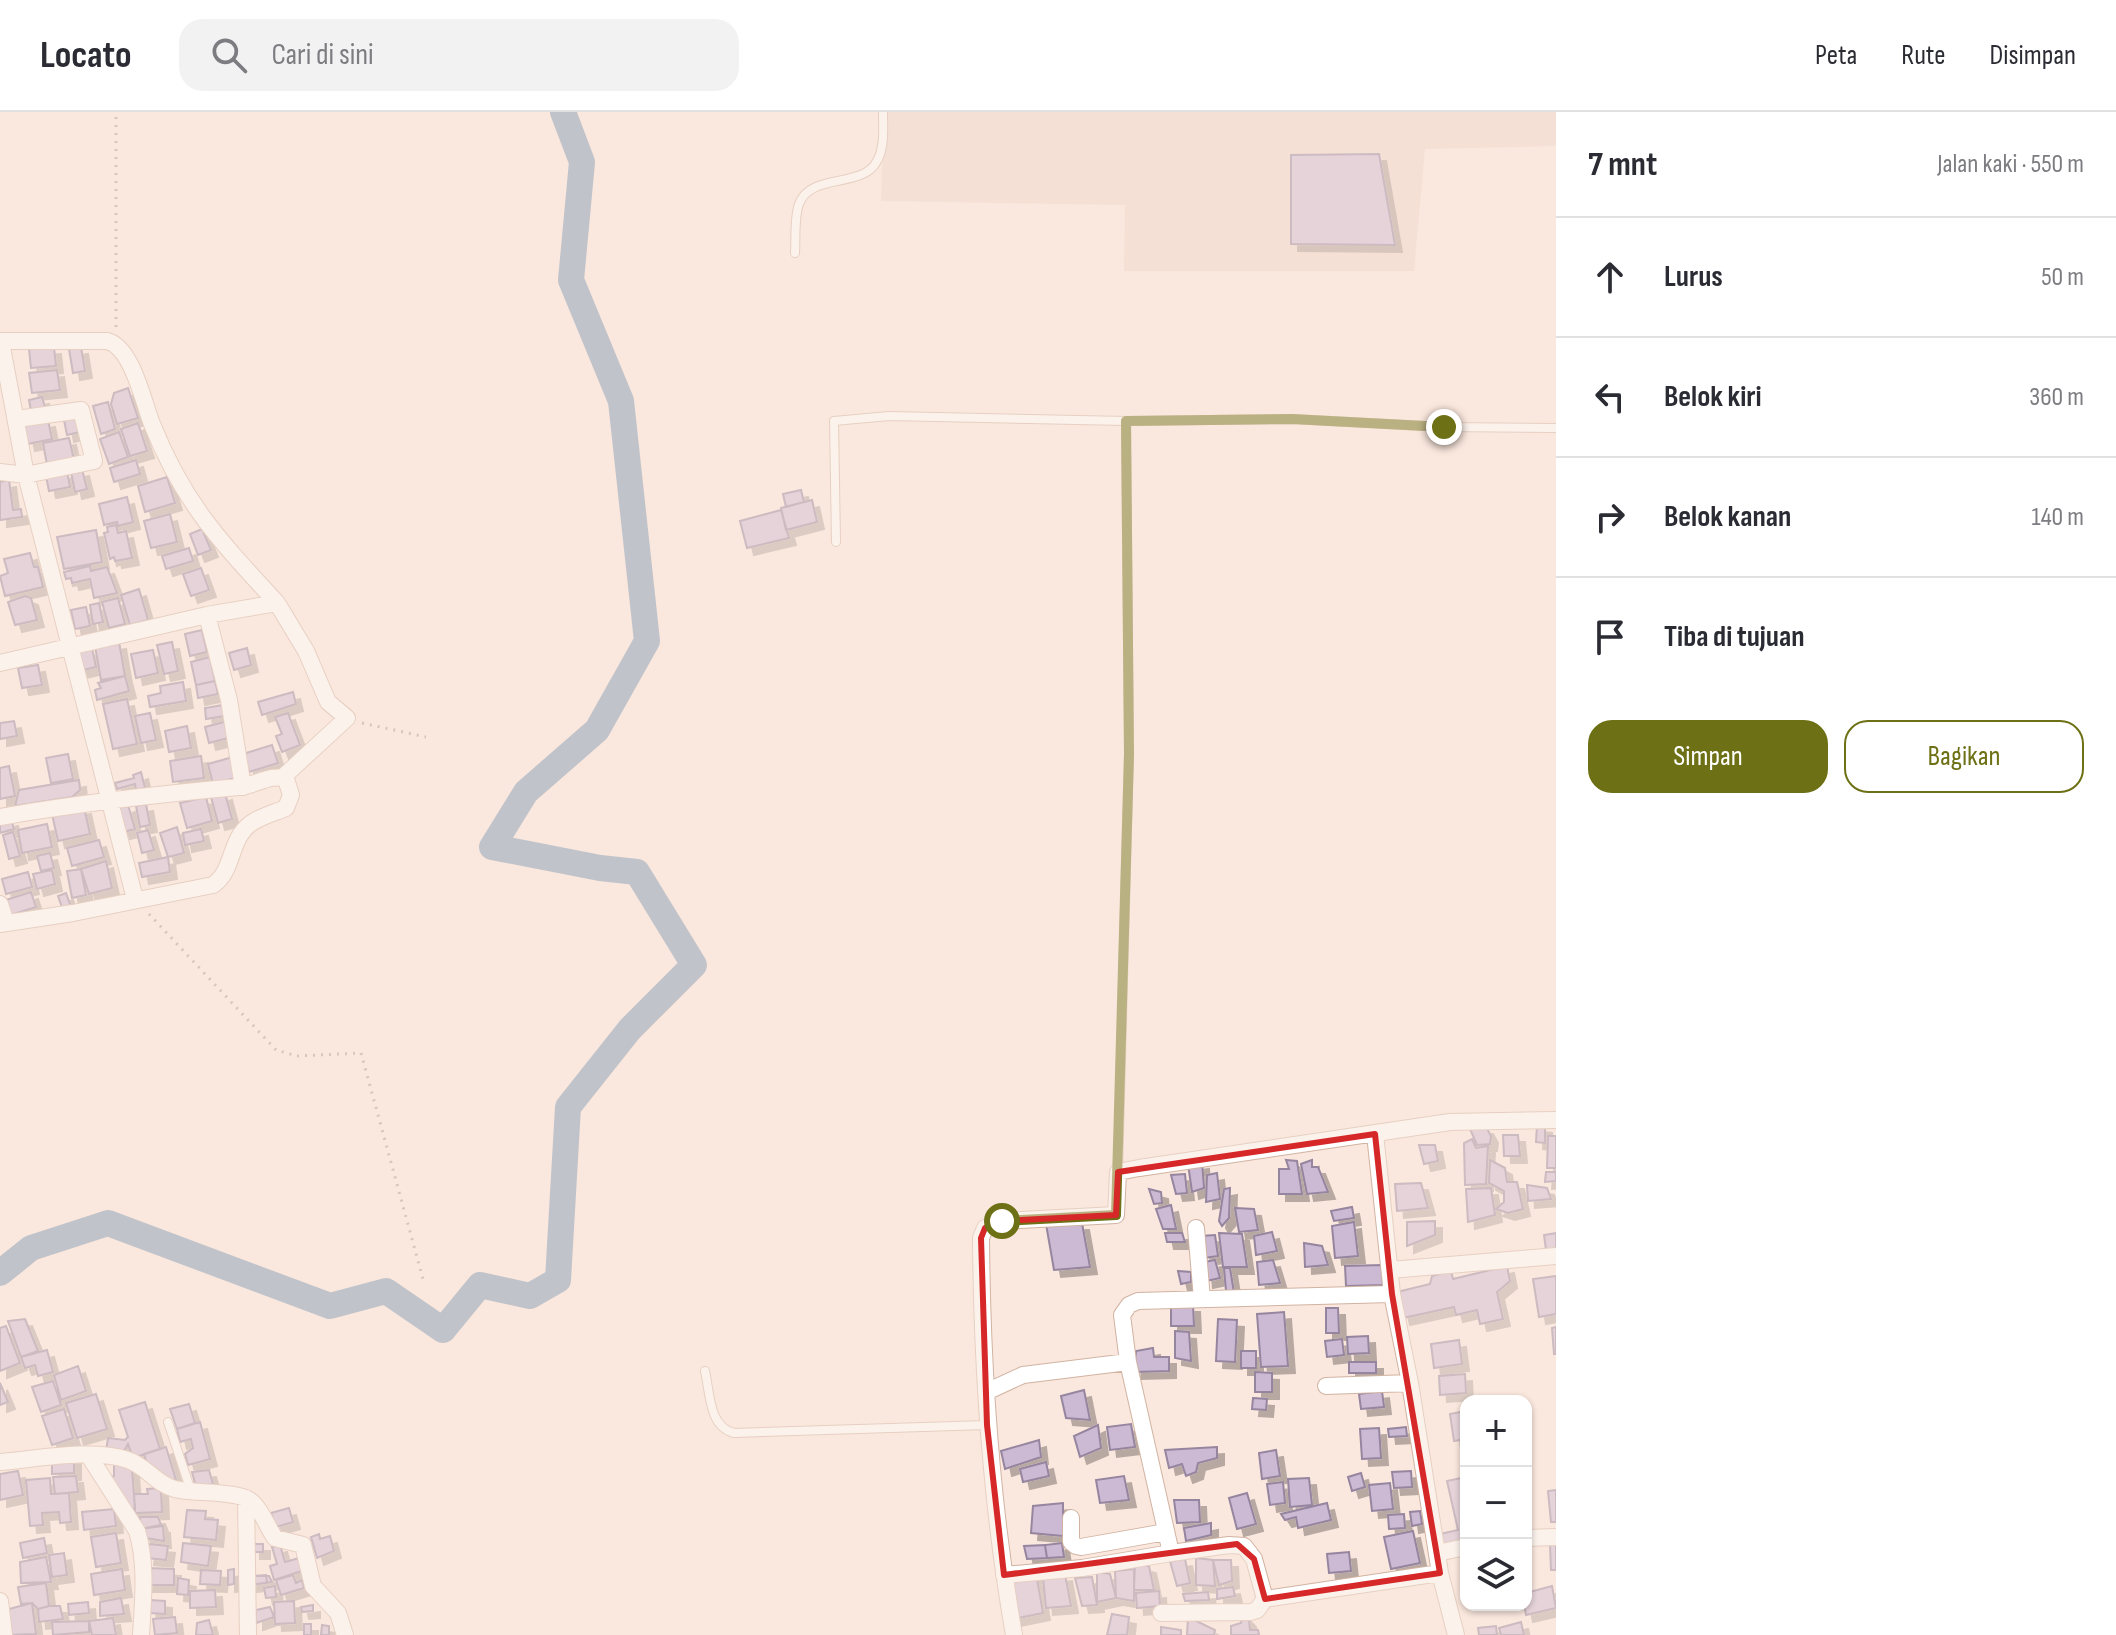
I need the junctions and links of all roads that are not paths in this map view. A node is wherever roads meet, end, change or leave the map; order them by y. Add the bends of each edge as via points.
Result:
1 (883, 112) edge
2 (795, 253) dead end
3 (0, 341) edge
4 (17, 419) junction
5 (1126, 421) junction
6 (1556, 428) edge
7 (0, 472) edge
8 (26, 475) junction
9 (836, 542) dead end
10 (277, 603) junction
11 (207, 615) junction
12 (70, 645) junction
13 (0, 663) edge
14 (283, 777) junction
15 (243, 787) junction
16 (109, 799) junction
17 (0, 817) edge
18 (135, 899) junction
19 (0, 904) edge
20 (3, 923) edge
21 (1556, 1120) edge
22 (1375, 1134) junction
23 (1118, 1172) junction
24 (1196, 1228) dead end
25 (1556, 1256) edge
26 (1390, 1270) junction
27 (1392, 1294) junction
28 (1202, 1299) junction
29 (1128, 1362) junction
30 (705, 1371) dead end
31 (1410, 1383) junction
32 (1326, 1386) dead end
33 (986, 1392) junction
34 (168, 1422) dead end
35 (987, 1425) junction
36 (89, 1456) junction
37 (0, 1462) edge
38 (191, 1492) junction
39 (246, 1498) junction
40 (1071, 1518) dead end
41 (1166, 1532) junction
42 (1556, 1537) edge
43 (1532, 1538) edge
44 (1460, 1548) edge
45 (1171, 1553) junction
46 (1437, 1553) junction
47 (1440, 1573) junction
48 (1004, 1575) junction
49 (1265, 1599) junction
50 (0, 1601) edge
51 (1161, 1613) dead end
52 (4, 1635) edge
53 (141, 1635) edge
54 (248, 1635) edge
55 (345, 1635) edge
56 (1014, 1635) edge
57 (1456, 1635) edge

1 - 2 lane via 877,163 802,198
3 - 4 street
3 - 10 street via 116,343 130,364 180,487 211,531
4 - 8 street
4 - 8 street via 81,410 94,453 94,461
5 - 6 lane via 1292,419
5 - 9 lane via 889,416 834,421
5 - 23 lane via 1129,739
7 - 8 street
8 - 12 street
10 - 11 street
10 - 14 street via 328,702 347,718
11 - 12 street
11 - 15 street via 229,700
12 - 13 street
12 - 16 street
14 - 15 street
14 - 18 street via 289,785 289,805 242,832 221,880
15 - 16 street
16 - 17 street
16 - 18 street
18 - 20 street
19 - 20 street
21 - 22 street via 1450,1122
22 - 23 street
22 - 26 street
23 - 33 street via 1116,1215 1002,1221 985,1228 981,1238
24 - 28 street
25 - 26 street
26 - 27 street
27 - 28 street
27 - 31 street
28 - 29 street via 1129,1305 1122,1315
29 - 33 street via 1023,1375
29 - 41 street
30 - 35 lane via 717,1423 734,1433
31 - 32 street
31 - 46 street
33 - 35 street
34 - 38 lane
35 - 48 street
36 - 37 street
36 - 38 street via 127,1460 165,1485
36 - 53 street via 137,1531 143,1563
38 - 39 street
39 - 54 street
39 - 55 street via 275,1538 303,1545 313,1586 338,1613
40 - 41 street via 1071,1542 1081,1547
41 - 45 street
42 - 43 street
44 - 46 street
45 - 48 street
45 - 49 street via 1244,1546 1254,1559
46 - 47 street
47 - 49 street
47 - 57 street
48 - 56 street
49 - 51 street via 1251,1612
50 - 52 street

